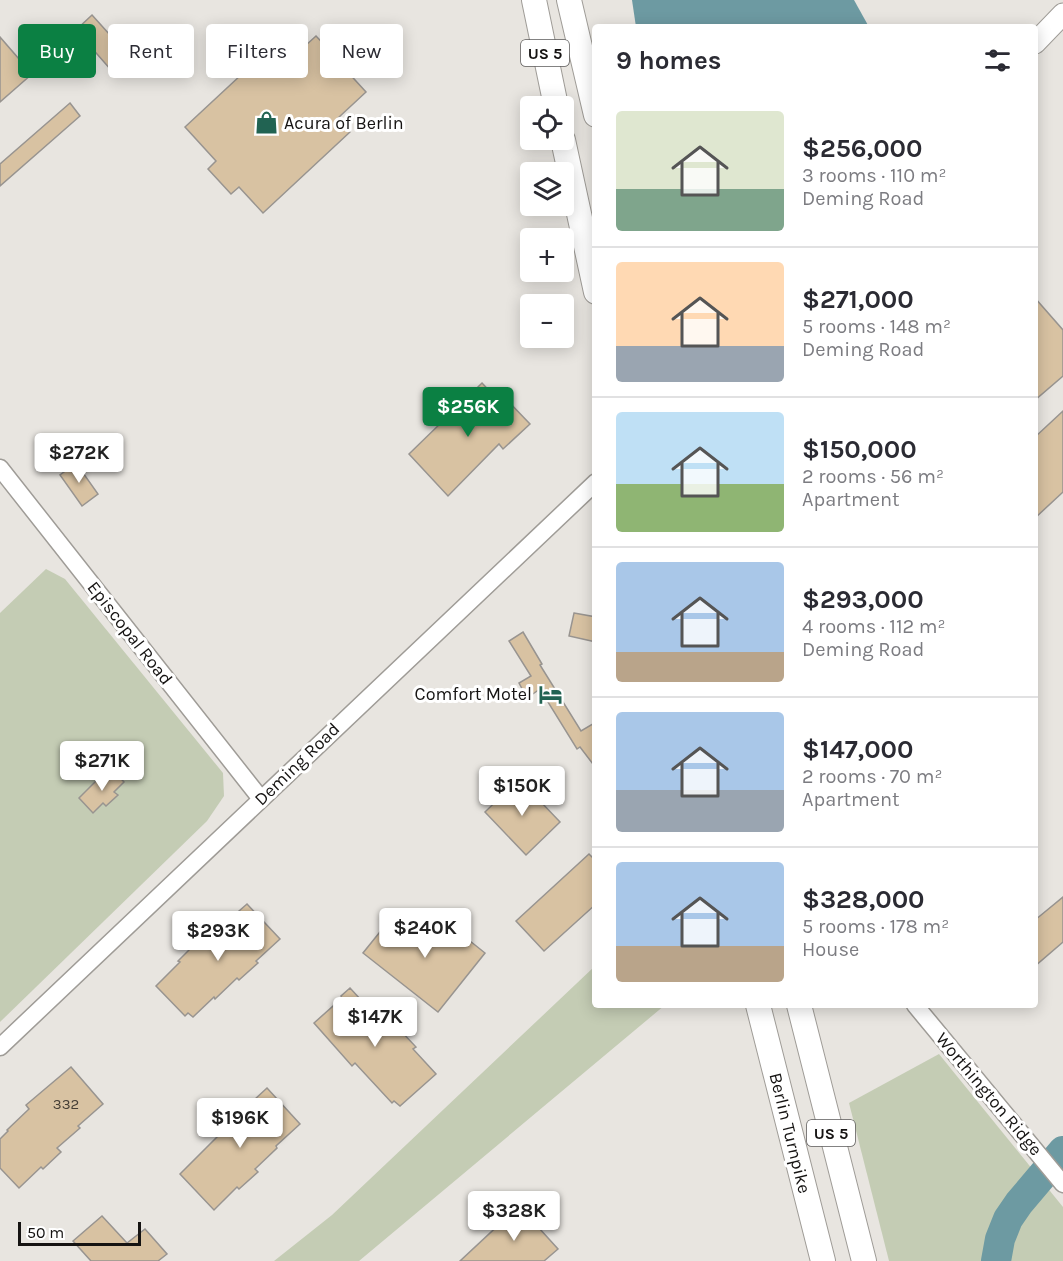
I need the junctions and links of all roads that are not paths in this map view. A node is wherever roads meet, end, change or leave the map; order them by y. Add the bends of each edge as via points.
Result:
1 (534, 0) edge
2 (569, 0) edge
3 (1063, 14) edge
4 (1038, 40) edge
5 (554, 96) edge
6 (592, 98) edge
7 (565, 150) edge
8 (592, 274) edge
9 (0, 468) edge
10 (592, 486) edge
11 (261, 799) junction
12 (759, 1008) edge
13 (800, 1008) edge
14 (917, 1008) edge
15 (0, 1047) edge
16 (1063, 1184) edge
17 (823, 1261) edge
18 (864, 1261) edge

1 - 5 highway, US 5
2 - 6 highway, US 5
3 - 4 main road
7 - 8 highway
9 - 11 street, Episcopal Road
10 - 11 street, Deming Road
11 - 15 street, Deming Road
12 - 17 highway, Berlin Turnpike / US 5
13 - 18 highway, US 5
14 - 16 street, Worthington Ridge

